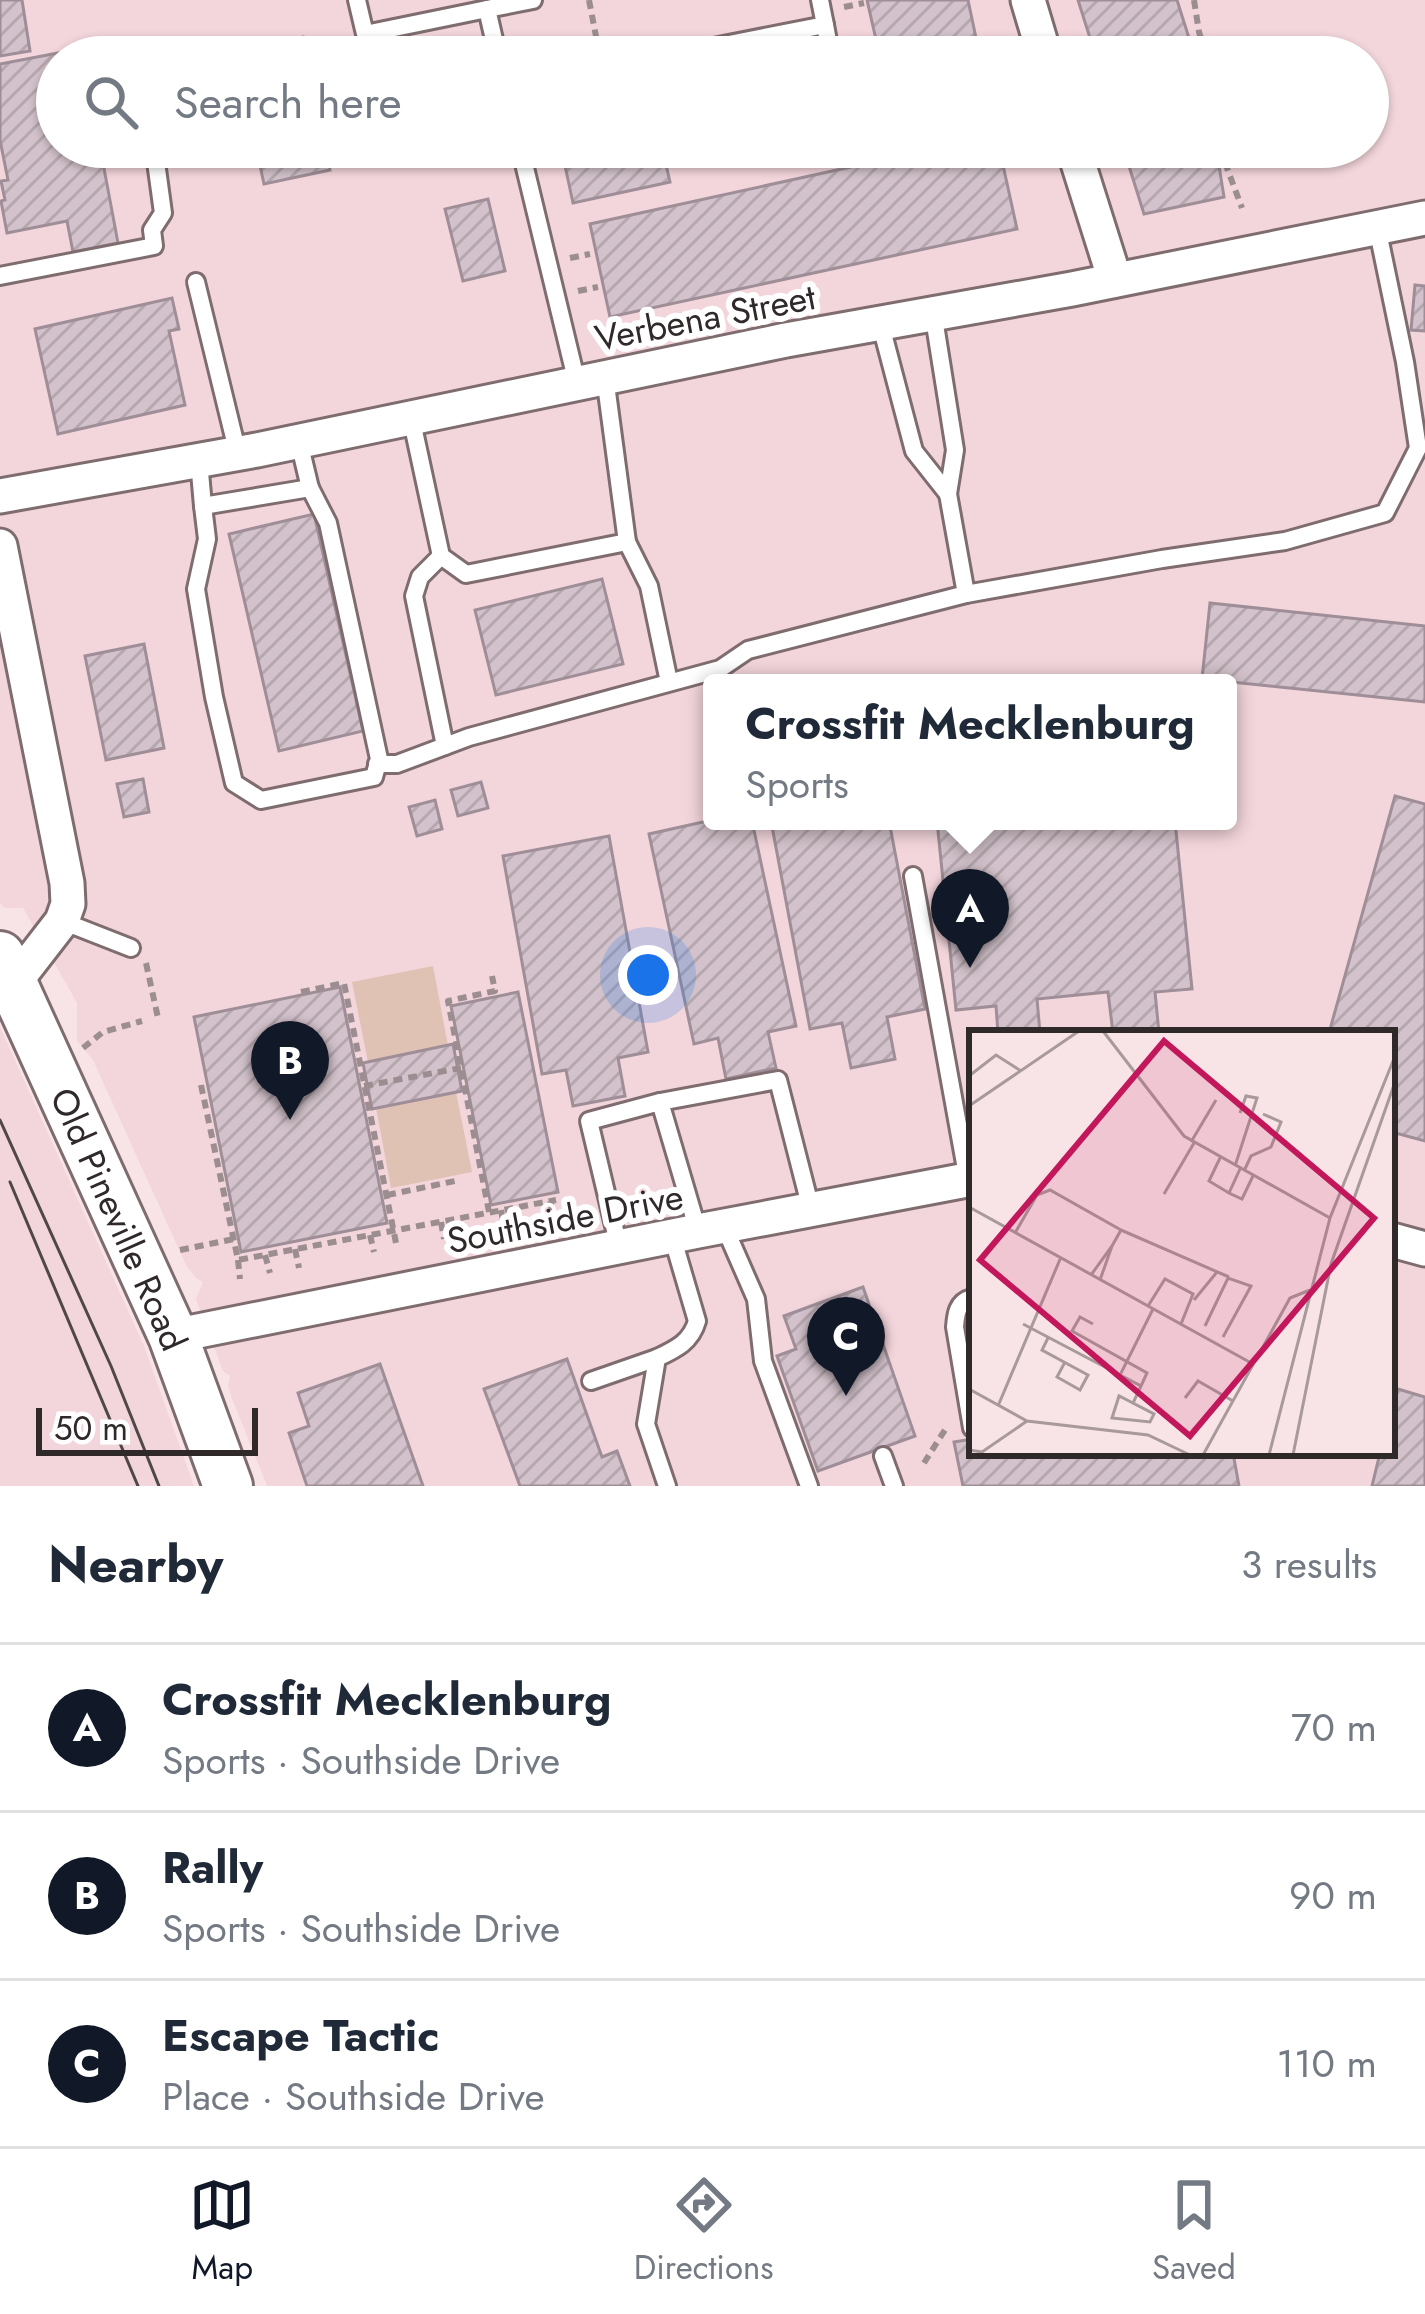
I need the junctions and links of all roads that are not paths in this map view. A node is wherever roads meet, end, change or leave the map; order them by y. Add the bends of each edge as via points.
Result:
1 (357, 0) edge
2 (533, 0) edge
3 (820, 0) edge
4 (1028, 0) edge
5 (487, 9) junction
6 (824, 25) junction
7 (365, 34) joint
8 (493, 36) edge
9 (769, 36) edge
10 (826, 36) edge
11 (1039, 36) edge
12 (157, 168) edge
13 (526, 168) edge
14 (1080, 168) edge
15 (1425, 218) edge
16 (1377, 227) junction
17 (0, 276) edge
18 (1115, 280) junction
19 (196, 282) dead end
20 (933, 312) junction
21 (880, 322) junction
22 (591, 380) junction
23 (411, 417) junction
24 (299, 442) junction
25 (238, 454) junction
26 (199, 461) junction
27 (310, 488) junction
28 (948, 494) junction
29 (0, 496) edge
30 (203, 506) junction
31 (627, 542) junction
32 (0, 546) edge
33 (441, 556) junction
34 (966, 594) junction
35 (669, 682) junction
36 (445, 746) junction
37 (377, 764) junction
38 (914, 876) dead end
39 (62, 921) junction
40 (138, 951) road end
41 (7, 969) edge
42 (660, 1102) junction
43 (969, 1175) edge
44 (969, 1180) edge
45 (811, 1209) junction
46 (698, 1231) junction
47 (1395, 1241) edge
48 (619, 1246) junction
49 (1425, 1249) edge
50 (969, 1299) edge
51 (173, 1336) junction
52 (657, 1358) junction
53 (591, 1381) dead end
54 (969, 1409) edge
55 (883, 1456) dead end
56 (228, 1486) edge
57 (667, 1486) edge
58 (809, 1486) edge
59 (894, 1486) edge

1 - 7 lane
2 - 5 lane
3 - 6 lane
4 - 11 street
5 - 7 lane
5 - 8 lane
6 - 9 lane
6 - 10 lane
12 - 17 lane via 163,213 152,230 154,246
13 - 22 lane
14 - 18 street
15 - 16 street, Verbena Street
16 - 18 street, Verbena Street
16 - 34 lane via 1418,448 1385,513 1285,541
18 - 20 street, Verbena Street
19 - 25 lane
20 - 21 street, Verbena Street
20 - 28 lane via 955,451
21 - 22 street, Verbena Street
21 - 28 lane via 914,451
22 - 23 street, Verbena Street
22 - 31 lane
23 - 24 street, Verbena Street
23 - 33 lane
24 - 25 street, Verbena Street
24 - 27 lane
25 - 26 street, Verbena Street
26 - 29 street, Verbena Street
26 - 30 lane
27 - 30 lane
27 - 37 lane via 328,523
28 - 34 lane
30 - 37 lane via 207,539 196,589 234,783 261,800 374,777
31 - 33 lane via 466,574
31 - 35 lane via 650,586
32 - 39 street via 67,884
33 - 36 lane via 414,596
34 - 35 lane via 748,650 720,669
35 - 36 lane
36 - 37 lane
38 - 43 lane
39 - 40 lane
39 - 41 street
41 - 51 street, Old Pineville Road
42 - 45 lane via 778,1080
42 - 46 lane
42 - 48 lane via 589,1121
44 - 45 street, Southside Drive
45 - 46 street, Southside Drive
46 - 48 street, Southside Drive
46 - 52 lane via 698,1321 682,1346
46 - 58 lane via 757,1299 764,1361
47 - 49 street
48 - 51 street, Southside Drive
50 - 54 lane via 956,1311 955,1327
51 - 56 street, Old Pineville Road
52 - 53 lane
52 - 57 lane via 646,1424
55 - 59 lane

